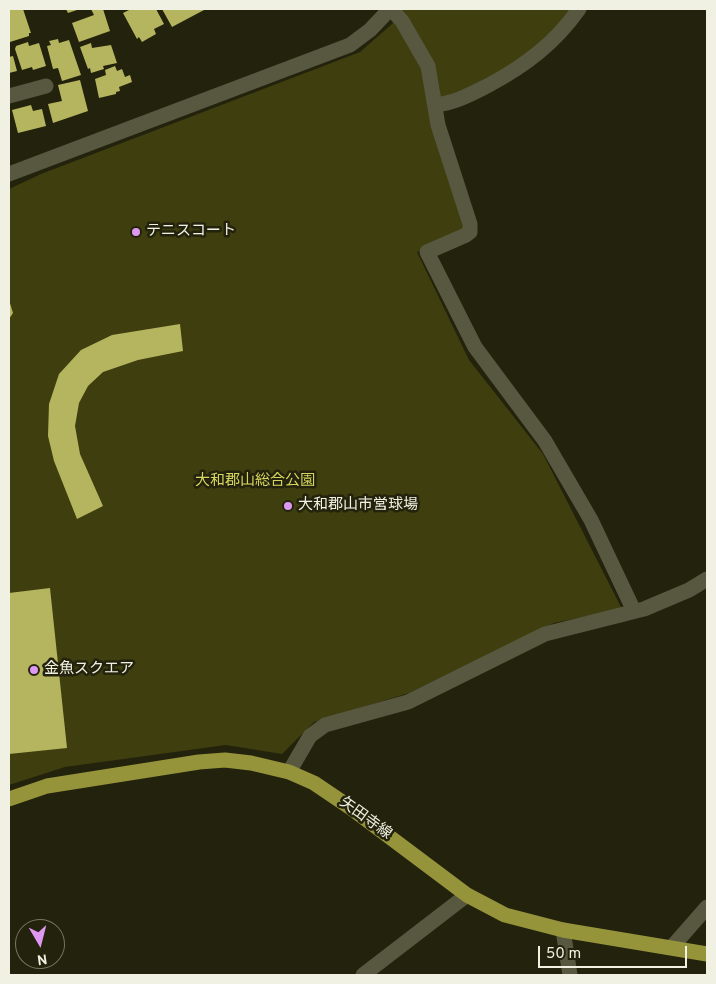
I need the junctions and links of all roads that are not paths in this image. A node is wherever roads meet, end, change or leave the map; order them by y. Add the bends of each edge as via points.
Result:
1 (391, 9) edge
2 (579, 9) edge
3 (46, 86) dead end
4 (9, 96) edge
5 (435, 105) junction
6 (9, 174) edge
7 (707, 579) edge
8 (634, 611) junction
9 (289, 772) junction
10 (9, 799) edge
11 (467, 895) junction
12 (707, 907) edge
13 (563, 930) junction
14 (672, 947) junction
15 (707, 954) edge
16 (363, 975) edge
17 (570, 975) edge

1 - 5 street via 402,21 428,66
1 - 6 street via 350,45
2 - 5 street via 560,34 518,69 465,97
3 - 4 street
5 - 8 street via 438,126 470,232 427,252 475,347 545,441 586,512
7 - 8 street via 689,590
8 - 9 street via 545,634 408,702 325,724 310,736
9 - 10 main road, 矢田寺線 via 251,762 199,762 47,786
9 - 11 main road, 矢田寺線 via 314,783 351,808
11 - 13 main road, 矢田寺線 via 505,915
11 - 16 street
12 - 14 street
13 - 14 main road, 矢田寺線
13 - 17 street
14 - 15 main road, 矢田寺線

